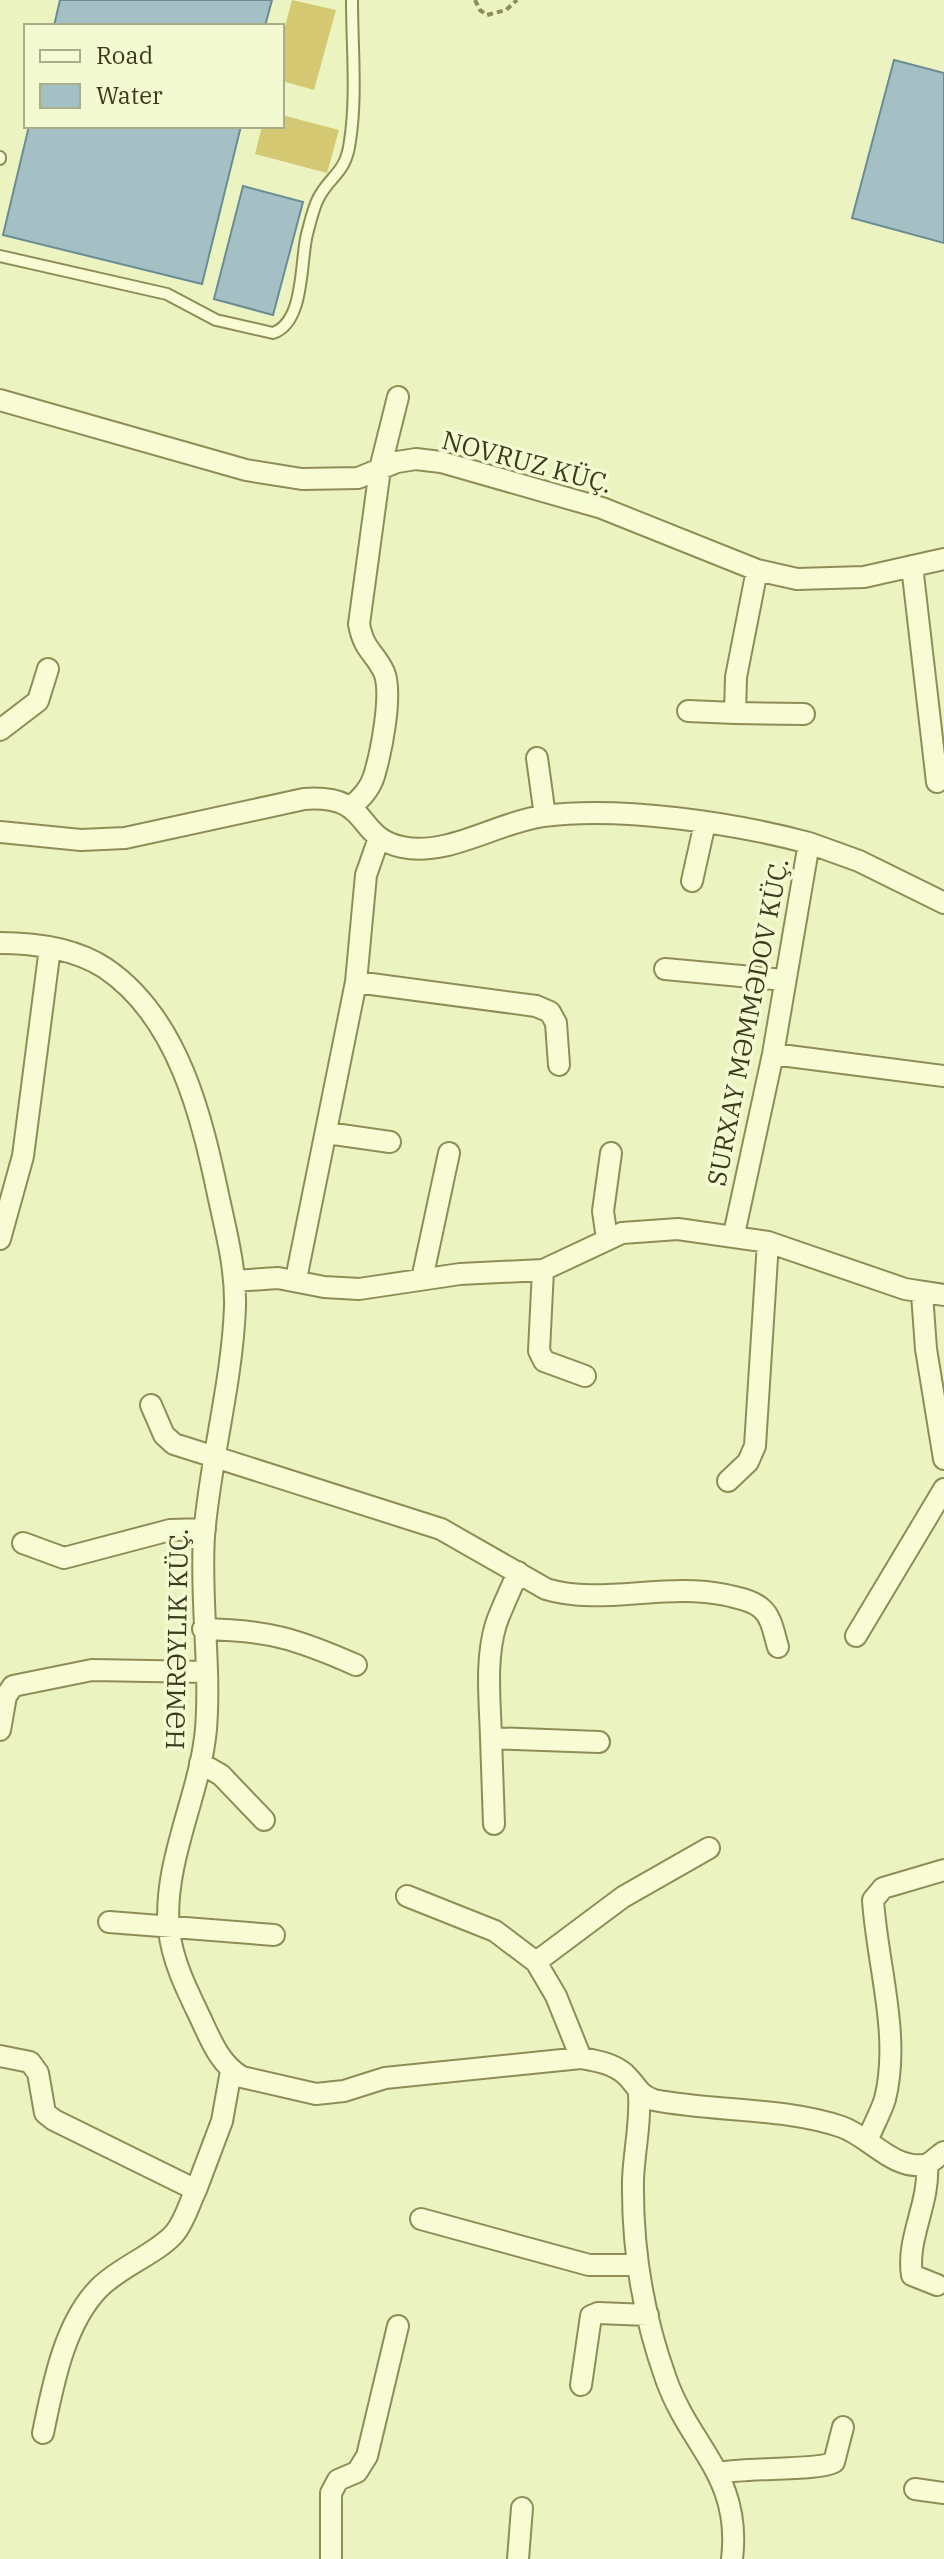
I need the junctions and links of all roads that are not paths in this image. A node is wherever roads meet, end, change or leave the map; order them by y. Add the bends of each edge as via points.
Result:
1 (352, 0) edge
2 (0, 256) edge
3 (398, 397) dead end
4 (0, 400) edge
5 (380, 469) junction
6 (944, 559) edge
7 (912, 566) junction
8 (757, 570) junction
9 (48, 669) dead end
10 (688, 711) dead end
11 (735, 713) junction
12 (804, 714) dead end
13 (0, 730) edge
14 (537, 758) dead end
15 (937, 782) dead end
16 (352, 806) junction
17 (545, 816) junction
18 (705, 823) junction
19 (0, 832) edge
20 (379, 838) junction
21 (809, 843) junction
22 (692, 881) dead end
23 (944, 903) edge
24 (0, 943) edge
25 (50, 948) junction
26 (665, 969) dead end
27 (784, 980) junction
28 (356, 982) junction
29 (773, 1054) junction
30 (559, 1065) dead end
31 (944, 1076) edge
32 (327, 1133) junction
33 (390, 1142) dead end
34 (449, 1153) dead end
35 (611, 1153) dead end
36 (734, 1234) junction
37 (0, 1239) edge
38 (607, 1239) junction
39 (768, 1242) junction
40 (543, 1270) junction
41 (296, 1279) junction
42 (422, 1279) junction
43 (234, 1281) junction
44 (922, 1294) junction
45 (944, 1295) edge
46 (585, 1376) dead end
47 (151, 1405) dead end
48 (213, 1456) junction
49 (944, 1459) edge
50 (728, 1481) dead end
51 (944, 1489) edge
52 (205, 1529) junction
53 (23, 1543) dead end
54 (518, 1572) junction
55 (203, 1629) junction
56 (856, 1636) dead end
57 (778, 1647) dead end
58 (356, 1665) dead end
59 (206, 1672) junction
60 (0, 1730) edge
61 (491, 1738) junction
62 (599, 1742) dead end
63 (200, 1763) junction
64 (264, 1820) dead end
65 (494, 1824) dead end
66 (709, 1848) dead end
67 (944, 1870) edge
68 (407, 1896) dead end
69 (109, 1922) dead end
70 (169, 1928) junction
71 (274, 1935) dead end
72 (536, 1962) junction
73 (0, 2056) edge
74 (581, 2058) junction
75 (231, 2071) junction
76 (639, 2095) junction
77 (868, 2139) junction
78 (944, 2152) edge
79 (927, 2165) junction
80 (196, 2190) junction
81 (421, 2219) dead end
82 (638, 2265) junction
83 (937, 2285) dead end
84 (648, 2315) junction
85 (398, 2326) dead end
86 (581, 2385) dead end
87 (843, 2427) dead end
88 (43, 2433) dead end
89 (719, 2473) junction
90 (915, 2489) dead end
91 (944, 2493) edge
92 (522, 2508) dead end
93 (331, 2559) edge
94 (518, 2559) edge
95 (732, 2559) edge

1 - 2 lane via 350,142 343,168 318,198 293,318 282,330 273,333 216,320 167,294
3 - 5 street
4 - 5 street, NOVRUZ KÜÇ. via 246,470 339,480
5 - 8 street, NOVRUZ KÜÇ. via 416,459 441,462 602,508
5 - 16 street via 359,624 363,646 384,672 388,695 374,777
6 - 7 street, NOVRUZ KÜÇ.
7 - 8 street, NOVRUZ KÜÇ. via 828,580
7 - 15 street
8 - 11 street via 736,677
9 - 13 street via 38,701
10 - 11 street
11 - 12 street
14 - 17 street
16 - 19 street via 329,797 304,799 125,838 81,840
16 - 20 street
17 - 18 street, SURXAY MƏMMƏDOV KÜÇ. via 581,813
17 - 20 street, SURXAY MƏMMƏDOV KÜÇ. via 430,847 402,847
18 - 21 street, SURXAY MƏMMƏDOV KÜÇ.
18 - 22 street
20 - 28 street via 366,875
21 - 23 street
21 - 27 street, SURXAY MƏMMƏDOV KÜÇ.
24 - 25 street, HƏMRƏYLIK KÜÇ.
25 - 37 street via 23,1156
25 - 43 street, HƏMRƏYLIK KÜÇ. via 77,955 113,975 139,999 163,1035 191,1090
26 - 27 street
27 - 29 street, SURXAY MƏMMƏDOV KÜÇ.
28 - 30 street via 536,1006 550,1012 556,1023
28 - 32 street
29 - 31 street
29 - 36 street, SURXAY MƏMMƏDOV KÜÇ.
32 - 33 street
32 - 41 street
34 - 42 street
35 - 38 street via 603,1211
36 - 38 street via 643,1229
36 - 39 street
38 - 40 street
39 - 44 street
39 - 50 street via 755,1446 748,1462
40 - 42 street
40 - 46 street via 539,1351 544,1361
41 - 42 street via 359,1289
41 - 43 street
43 - 48 street, HƏMRƏYLIK KÜÇ. via 233,1332
44 - 45 street
44 - 49 street
47 - 48 street via 164,1435 174,1444
48 - 52 street, HƏMRƏYLIK KÜÇ.
48 - 54 street via 441,1529
51 - 56 street
52 - 53 street via 170,1530 64,1558
52 - 55 street, HƏMRƏYLIK KÜÇ.
54 - 57 street via 563,1594 675,1588 742,1599 760,1608 770,1621
54 - 61 street via 493,1642
55 - 58 street via 299,1640
55 - 59 street, HƏMRƏYLIK KÜÇ.
59 - 60 street via 92,1670 13,1686
59 - 63 street, HƏMRƏYLIK KÜÇ.
61 - 62 street
61 - 65 street
63 - 64 street via 227,1780
63 - 70 street, HƏMRƏYLIK KÜÇ. via 173,1876
66 - 72 street via 623,1897
67 - 77 street via 883,1888 873,1900 889,2066 885,2099
68 - 72 street via 495,1931
69 - 70 street
70 - 71 street
70 - 75 street, HƏMRƏYLIK KÜÇ. via 181,1979
72 - 74 street
73 - 80 street via 30,2062 38,2073 45,2113 54,2120
74 - 75 street via 385,2078 316,2094
74 - 76 street via 611,2065 627,2076
75 - 80 street via 222,2121
76 - 77 street via 673,2104 821,2121
76 - 82 street via 633,2215
77 - 79 street via 896,2159
78 - 79 street
79 - 83 street via 925,2206 909,2261 912,2275
80 - 88 street via 177,2231 126,2264 84,2307 54,2378
81 - 82 street via 589,2265
82 - 84 street
84 - 86 street via 591,2316
84 - 89 street via 678,2406
85 - 93 street via 367,2456 357,2472 338,2480 331,2493
87 - 89 street via 834,2462 825,2468
89 - 95 street via 730,2512
90 - 91 street
92 - 94 street

